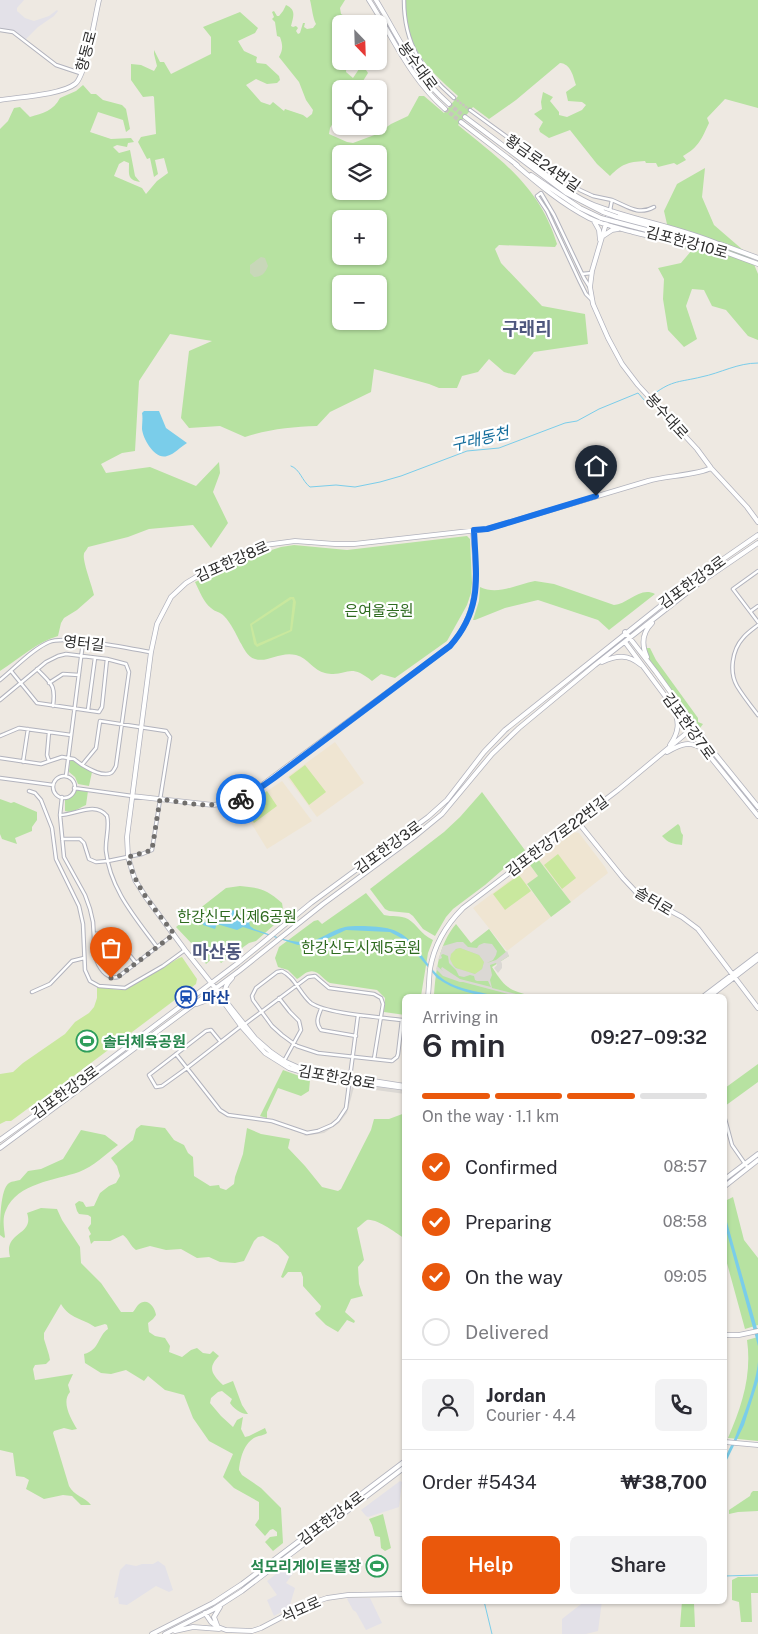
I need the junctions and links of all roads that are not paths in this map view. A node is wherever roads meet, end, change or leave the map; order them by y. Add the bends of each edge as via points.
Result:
1 (99, 0) edge
2 (369, 0) edge
3 (376, 0) edge
4 (404, 0) edge
5 (0, 30) edge
6 (81, 76) junction
7 (454, 98) tunnel mouth
8 (0, 100) edge
9 (449, 104) tunnel mouth
10 (445, 109) tunnel mouth
11 (470, 110) tunnel mouth
12 (465, 117) tunnel mouth
13 (461, 122) tunnel mouth
14 (511, 151) junction
15 (515, 164) junction
16 (612, 200) junction
17 (654, 207) dead end
18 (610, 210) junction
19 (590, 218) junction
20 (606, 224) junction
21 (621, 228) junction
22 (603, 236) junction
23 (601, 243) junction
24 (722, 245) junction
25 (719, 250) junction
26 (758, 258) edge
27 (758, 264) edge
28 (592, 273) junction
29 (582, 274) junction
30 (580, 282) junction
31 (590, 287) junction
32 (591, 299) junction
33 (711, 468) junction
34 (758, 522) edge
35 (474, 530) junction
36 (758, 535) edge
37 (758, 543) edge
38 (758, 571) edge
39 (758, 606) edge
40 (751, 612) junction
41 (661, 613) junction
42 (758, 623) edge
43 (625, 632) junction
44 (620, 636) junction
45 (627, 640) junction
46 (83, 642) junction
47 (151, 652) junction
48 (82, 656) junction
49 (95, 658) junction
50 (108, 659) junction
51 (595, 665) junction
52 (37, 669) junction
53 (11, 671) junction
54 (656, 672) junction
55 (79, 676) junction
56 (653, 678) junction
57 (0, 680) edge
58 (20, 683) junction
59 (50, 683) junction
60 (667, 697) junction
61 (0, 700) edge
62 (53, 706) junction
63 (75, 709) junction
64 (88, 710) junction
65 (758, 715) edge
66 (122, 724) junction
67 (695, 726) junction
68 (141, 727) junction
69 (28, 729) junction
70 (690, 730) junction
71 (49, 732) junction
72 (71, 735) junction
73 (0, 736) edge
74 (668, 748) junction
75 (707, 751) junction
76 (0, 758) edge
77 (68, 758) junction
78 (655, 760) junction
79 (49, 761) junction
80 (23, 762) junction
81 (82, 764) junction
82 (66, 776) junction
83 (0, 778) edge
84 (53, 785) junction
85 (74, 788) junction
86 (29, 791) dead end
87 (132, 796) junction
88 (62, 797) junction
89 (160, 799) junction
90 (758, 806) edge
91 (60, 816) junction
92 (758, 816) edge
93 (577, 821) junction
94 (62, 839) junction
95 (128, 857) junction
96 (108, 861) junction
97 (94, 934) junction
98 (174, 934) junction
99 (157, 947) junction
100 (185, 950) junction
101 (758, 954) edge
102 (84, 958) junction
103 (758, 959) edge
104 (136, 963) junction
105 (239, 971) junction
106 (732, 976) junction
107 (211, 982) junction
108 (296, 985) junction
109 (215, 988) junction
110 (32, 992) dead end
111 (428, 994) edge
112 (707, 994) edge
113 (712, 994) edge
114 (279, 998) junction
115 (226, 1004) junction
116 (321, 1008) junction
117 (186, 1010) junction
118 (758, 1010) edge
119 (261, 1011) junction
120 (358, 1014) junction
121 (381, 1017) junction
122 (402, 1021) edge
123 (243, 1025) junction
124 (402, 1031) edge
125 (356, 1036) junction
126 (220, 1041) junction
127 (293, 1044) junction
128 (176, 1054) junction
129 (353, 1058) junction
130 (374, 1060) junction
131 (283, 1063) junction
132 (186, 1068) junction
133 (350, 1079) junction
134 (402, 1087) edge
135 (727, 1127) edge
136 (0, 1140) edge
137 (0, 1148) edge
138 (758, 1154) edge
139 (758, 1160) edge
140 (747, 1166) junction
141 (727, 1178) edge
142 (727, 1184) edge
143 (758, 1331) edge
144 (727, 1335) edge
145 (727, 1442) edge
146 (758, 1445) edge
147 (402, 1464) edge
148 (402, 1470) edge
149 (402, 1594) edge
150 (224, 1602) junction
151 (205, 1613) junction
152 (218, 1627) junction
153 (226, 1630) junction
154 (166, 1633) edge
155 (152, 1634) edge

1 - 6 street, 향동로
2 - 10 street, 봉수대로 via 412,72
3 - 9 street, 봉수대로 via 420,74
4 - 7 street via 406,29 415,52 430,74
5 - 6 street via 13,32 56,65
6 - 8 street, 향동로 via 68,88
11 - 16 street, 황금로24번길 via 580,190
12 - 14 street
13 - 15 street
14 - 18 street via 592,204
14 - 24 street, 김포한강10로, bridge via 566,193 603,212
15 - 19 street via 536,183
15 - 25 street, 김포한강10로, bridge via 563,198 601,218
16 - 17 street, 황금로24번길 via 638,211
16 - 18 street
18 - 20 street, 봉수대로
18 - 24 street
19 - 20 street
19 - 23 street via 598,226
20 - 21 street
20 - 22 street, 봉수대로
21 - 22 street
21 - 25 street
22 - 23 street, 봉수대로
23 - 28 street, 봉수대로
24 - 26 street, 김포한강10로
25 - 27 street, 김포한강10로
28 - 29 street
28 - 31 street, 봉수대로
29 - 30 street, 봉수대로 via 550,207 541,193 538,194
29 - 31 street, 봉수대로
30 - 31 street
30 - 32 street, 봉수대로
31 - 32 street, 봉수대로
32 - 33 street, 봉수대로 via 622,364
33 - 34 street, 봉수대로
33 - 35 street, 김포한강8로 via 648,480 487,529
35 - 47 street, 김포한강8로 via 354,544 295,541 259,547 194,577 178,589 157,624
35 - 89 street via 474,602 466,625 450,646 247,796 213,805
36 - 43 street, 김포한강3로
37 - 41 street, 김포한강3로
38 - 40 street via 732,589
39 - 40 street
40 - 42 street
41 - 45 street, 김포한강3로
41 - 54 street via 647,628 643,640 645,654
42 - 65 street via 739,643 733,667 737,686
43 - 44 street, 김포한강3로
43 - 45 street, 김포한강7로
44 - 45 street, 김포한강7로
44 - 107 street, 김포한강3로 via 499,736 447,800 428,817
45 - 51 street, 김포한강3로
45 - 54 street, 김포한강7로
45 - 56 street, 김포한강7로
46 - 47 street, 영터길
46 - 48 street
46 - 53 street, 영터길 via 49,642
47 - 68 street, 김포한강8로
48 - 49 street
48 - 52 street via 58,656
48 - 55 street
49 - 50 street
49 - 64 street
50 - 64 street via 102,709 99,712
50 - 66 street via 124,663 129,669
51 - 56 street via 615,657 627,657 640,664
51 - 105 street, 김포한강3로 via 498,747 436,820
52 - 58 street
52 - 59 street
53 - 57 street, 영터길
53 - 58 street
54 - 67 street, 김포한강7로
55 - 59 street via 63,674
55 - 63 street
56 - 60 street, 김포한강7로
58 - 61 street
58 - 62 street via 37,703
59 - 62 street via 54,690
60 - 70 street, 김포한강7로
60 - 74 street via 678,722 677,732
62 - 63 street
63 - 64 street
63 - 72 street
66 - 68 street
66 - 81 street via 100,721 96,748
66 - 81 street via 116,766 111,773 91,770
67 - 70 street, 김포한강7로22번길
67 - 90 street, 김포한강7로
68 - 87 street, 김포한강8로
68 - 89 street via 166,731 170,736
69 - 71 street
69 - 73 street via 16,728
69 - 80 street
70 - 74 street, 김포한강7로22번길
70 - 75 street, 김포한강7로
71 - 72 street
71 - 79 street
72 - 77 street
74 - 78 street, 김포한강7로22번길
75 - 78 street via 694,744 683,744
75 - 92 street, 김포한강7로
76 - 80 street
77 - 79 street
77 - 81 street
77 - 82 street
78 - 93 street, 김포한강7로22번길
79 - 80 street via 41,764
82 - 84 street via 57,779
82 - 85 street via 73,781
83 - 84 street
84 - 88 street via 54,792
85 - 87 street
85 - 88 street via 69,796
86 - 102 street via 41,800 52,828 56,859 79,906
87 - 89 street
87 - 95 street, 김포한강8로
88 - 91 street
89 - 95 street via 152,850
91 - 94 street
91 - 96 street via 90,809 105,812 108,819
93 - 106 street, 솔터로 via 636,893 698,929
93 - 111 street, 김포한강7로22번길 via 463,908 443,932 432,958
94 - 96 street via 80,839 90,860
94 - 97 street via 64,856 90,908
95 - 96 street
95 - 98 street, 김포한강8로 via 140,888
96 - 99 street via 120,895
97 - 104 street via 114,936
97 - 104 street via 95,956 108,977 118,977
98 - 99 street
98 - 100 street, 김포한강8로
99 - 104 street
100 - 102 street via 123,988 104,987 92,982 85,972
100 - 107 street, 김포한강8로
101 - 106 street
102 - 110 street via 72,961 50,984
103 - 106 street
105 - 109 street, 김포한강3로
105 - 115 street via 225,986
106 - 112 street
106 - 113 street
106 - 118 street, 솔터로
107 - 109 street, 김포한강8로
107 - 136 street, 김포한강3로
108 - 114 street
108 - 116 street via 306,998
108 - 119 street via 288,974 279,971 256,988 252,993 253,1000
108 - 121 street via 314,976 329,988 377,995 383,1002
109 - 115 street, 김포한강8로
109 - 117 street, 김포한강3로
114 - 119 street
114 - 127 street via 301,1024
115 - 117 street via 213,998
115 - 123 street, 김포한강8로
116 - 120 street
116 - 125 street via 317,1024 321,1030
117 - 137 street, 김포한강3로
119 - 123 street
119 - 127 street
120 - 121 street
120 - 125 street
121 - 122 street
121 - 130 street
123 - 126 street
123 - 131 street, 김포한강8로 via 265,1053
124 - 130 street via 394,1061
125 - 129 street
126 - 128 street via 208,1030
126 - 132 street
127 - 129 street via 318,1053
127 - 131 street
128 - 132 street
128 - 132 street via 149,1075 156,1087
129 - 130 street
129 - 133 street
131 - 133 street, 김포한강8로 via 298,1072
132 - 133 street via 226,1114 272,1121 307,1132 324,1129 338,1120 346,1108
133 - 134 street, 김포한강8로
135 - 140 street via 732,1146
138 - 140 street
139 - 140 street
140 - 141 street
140 - 142 street
143 - 144 street
145 - 146 street
147 - 155 street, 김포한강4로 via 242,1584 213,1603
148 - 150 street, 김포한강4로 via 258,1580
149 - 153 street, 석모로 via 335,1596 303,1606 258,1630
150 - 151 street, 김포한강4로
150 - 152 street via 214,1617
151 - 152 street, 석모로
151 - 154 street, 김포한강4로
152 - 153 street, 석모로
153 - 154 street via 193,1627

